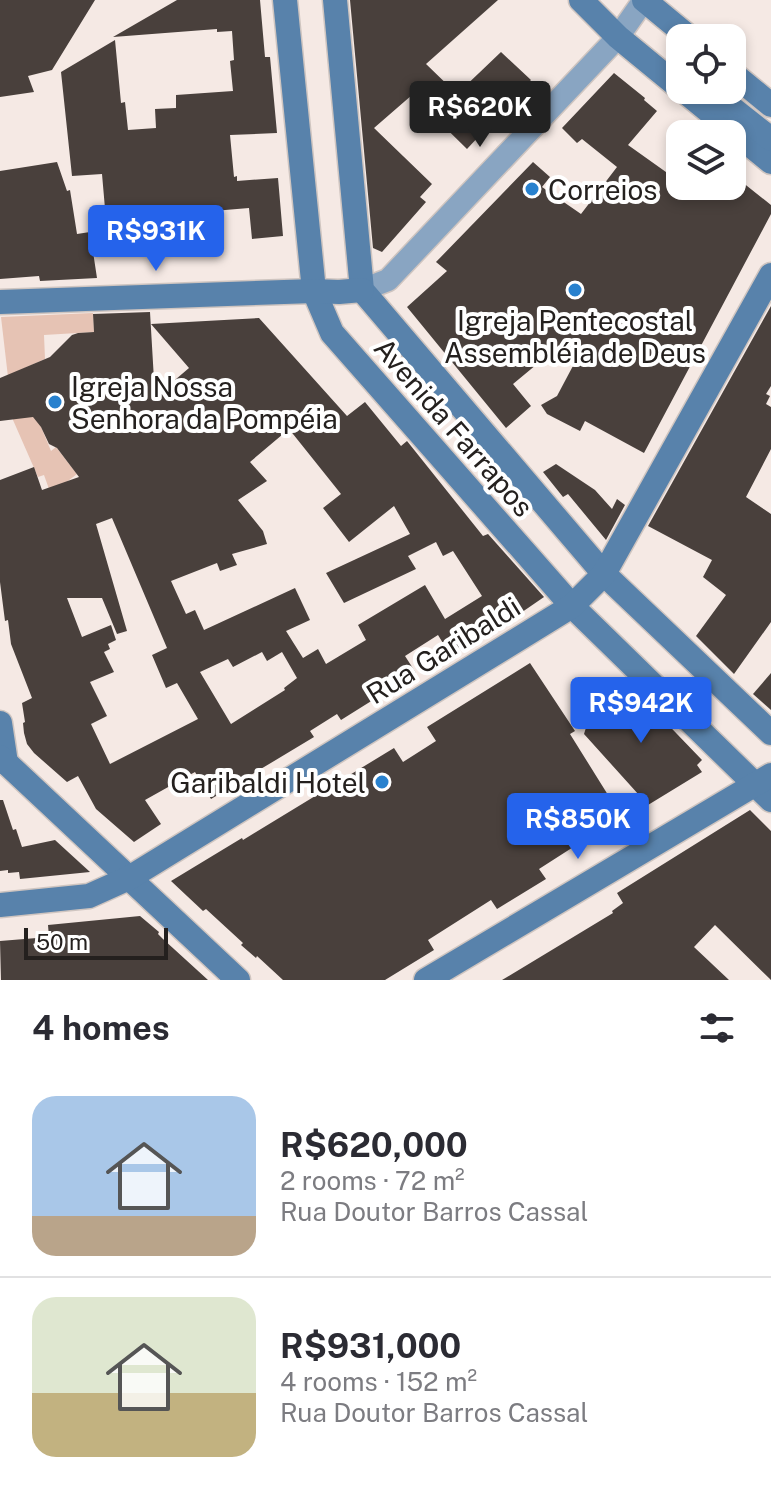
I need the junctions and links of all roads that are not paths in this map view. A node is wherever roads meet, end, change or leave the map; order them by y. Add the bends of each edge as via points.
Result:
1 (285, 0) edge
2 (335, 0) edge
3 (581, 0) edge
4 (644, 0) edge
5 (673, 24) edge
6 (618, 37) junction
7 (666, 77) edge
8 (746, 84) edge
9 (699, 104) edge
10 (723, 104) edge
11 (771, 105) edge
12 (771, 139) edge
13 (771, 162) edge
14 (771, 275) edge
15 (362, 290) junction
16 (314, 291) junction
17 (0, 302) edge
18 (604, 574) junction
19 (572, 606) junction
20 (0, 723) edge
21 (771, 733) edge
22 (3, 760) edge
23 (765, 786) edge
24 (129, 878) junction
25 (0, 905) edge
26 (238, 980) edge
27 (426, 980) edge

1 - 16 main road, Avenida Farrapos
2 - 15 main road
3 - 6 main road
4 - 5 main road
4 - 6 street
6 - 7 main road
6 - 15 street via 388,280
8 - 11 main road
9 - 13 main road
10 - 12 main road
14 - 18 main road, Rua Garibaldi
15 - 16 main road
15 - 18 main road, Avenida Farrapos
16 - 17 main road
16 - 19 main road, Avenida Farrapos via 332,333
18 - 19 main road, Rua Garibaldi
18 - 21 main road, Avenida Farrapos
19 - 23 main road, Avenida Farrapos
19 - 24 main road, Rua Garibaldi
20 - 22 main road
22 - 24 main road
23 - 27 main road
24 - 25 main road, Rua Garibaldi via 89,896
24 - 26 main road

